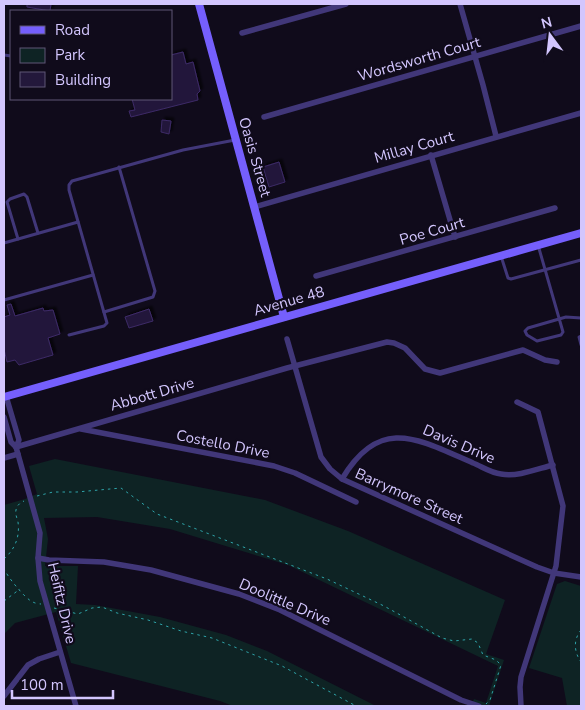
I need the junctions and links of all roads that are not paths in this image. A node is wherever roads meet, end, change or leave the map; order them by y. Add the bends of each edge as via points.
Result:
1 (199, 4) edge
2 (346, 4) edge
3 (460, 4) edge
4 (581, 26) edge
5 (242, 33) dead end
6 (475, 56) junction
7 (581, 113) edge
8 (264, 117) dead end
9 (496, 136) junction
10 (236, 140) junction
11 (431, 155) junction
12 (119, 167) junction
13 (254, 207) junction
14 (555, 208) dead end
15 (78, 222) junction
16 (38, 233) junction
17 (581, 233) edge
18 (455, 237) junction
19 (18, 239) junction
20 (4, 243) edge
21 (538, 245) junction
22 (501, 256) junction
23 (581, 260) edge
24 (545, 270) junction
25 (93, 275) junction
26 (316, 276) dead end
27 (4, 300) edge
28 (104, 312) junction
29 (284, 317) junction
30 (581, 318) edge
31 (559, 319) junction
32 (69, 335) dead end
33 (581, 336) edge
34 (287, 338) dead end
35 (581, 345) edge
36 (557, 362) dead end
37 (294, 366) junction
38 (5, 396) edge
39 (517, 402) dead end
40 (4, 417) edge
41 (14, 423) junction
42 (6, 425) junction
43 (79, 429) junction
44 (16, 447) junction
45 (18, 454) junction
46 (4, 458) edge
47 (553, 465) junction
48 (342, 478) junction
49 (356, 502) dead end
50 (38, 558) junction
51 (554, 573) junction
52 (581, 577) edge
53 (60, 652) junction
54 (4, 696) edge
55 (76, 706) edge
56 (480, 706) edge
57 (521, 706) edge

1 - 10 main road, Oasis Street
2 - 5 street
3 - 6 street
4 - 6 street, Wordsworth Court
6 - 8 street, Wordsworth Court
6 - 9 street
7 - 9 street, Millay Court
9 - 11 street, Millay Court
10 - 12 lane
10 - 13 main road, Oasis Street
11 - 13 street, Millay Court
11 - 18 street
12 - 15 lane via 72,181 69,185
12 - 28 lane via 155,292 153,297
13 - 29 main road, Oasis Street
14 - 18 street, Poe Court
15 - 16 lane
15 - 25 lane
16 - 19 lane
16 - 19 lane via 24,194 7,202
17 - 21 main road, Avenue 48
18 - 26 street, Poe Court
19 - 20 lane
21 - 22 main road, Avenue 48
21 - 24 lane
22 - 24 lane via 508,278
22 - 29 main road, Avenue 48
23 - 24 lane
24 - 31 lane
25 - 27 lane
25 - 28 lane
28 - 32 lane via 107,323 104,326
29 - 38 main road, Avenue 48
30 - 31 lane
31 - 31 lane via 528,328 525,331 537,341 561,335
33 - 35 lane
34 - 37 street, Barrymore Street
36 - 37 street, Abbott Drive via 523,350 448,372 433,372 419,364 405,348 387,342
37 - 43 street, Abbott Drive
37 - 48 street, Barrymore Street via 321,457
38 - 41 street, Heifitz Drive
39 - 47 street via 538,412
40 - 42 street, Heifitz Drive
41 - 42 lane
41 - 44 street, Heifitz Drive via 19,440
42 - 44 street, Heifitz Drive
43 - 44 street, Abbott Drive
43 - 49 street, Costello Drive via 274,466
44 - 45 street, Heifitz Drive
45 - 46 street
45 - 50 street, Heifitz Drive via 40,533
47 - 48 street, Davis Drive via 522,473 499,474 422,440 402,437 380,441 364,450
47 - 51 street via 563,506
48 - 51 street, Barrymore Street
50 - 53 street, Heifitz Drive via 40,581
50 - 56 street, Doolittle Drive via 104,562 152,570 239,594 461,700
51 - 52 street, Barrymore Street
51 - 57 street via 521,677
53 - 54 street via 28,665
53 - 55 street, Heifitz Drive

